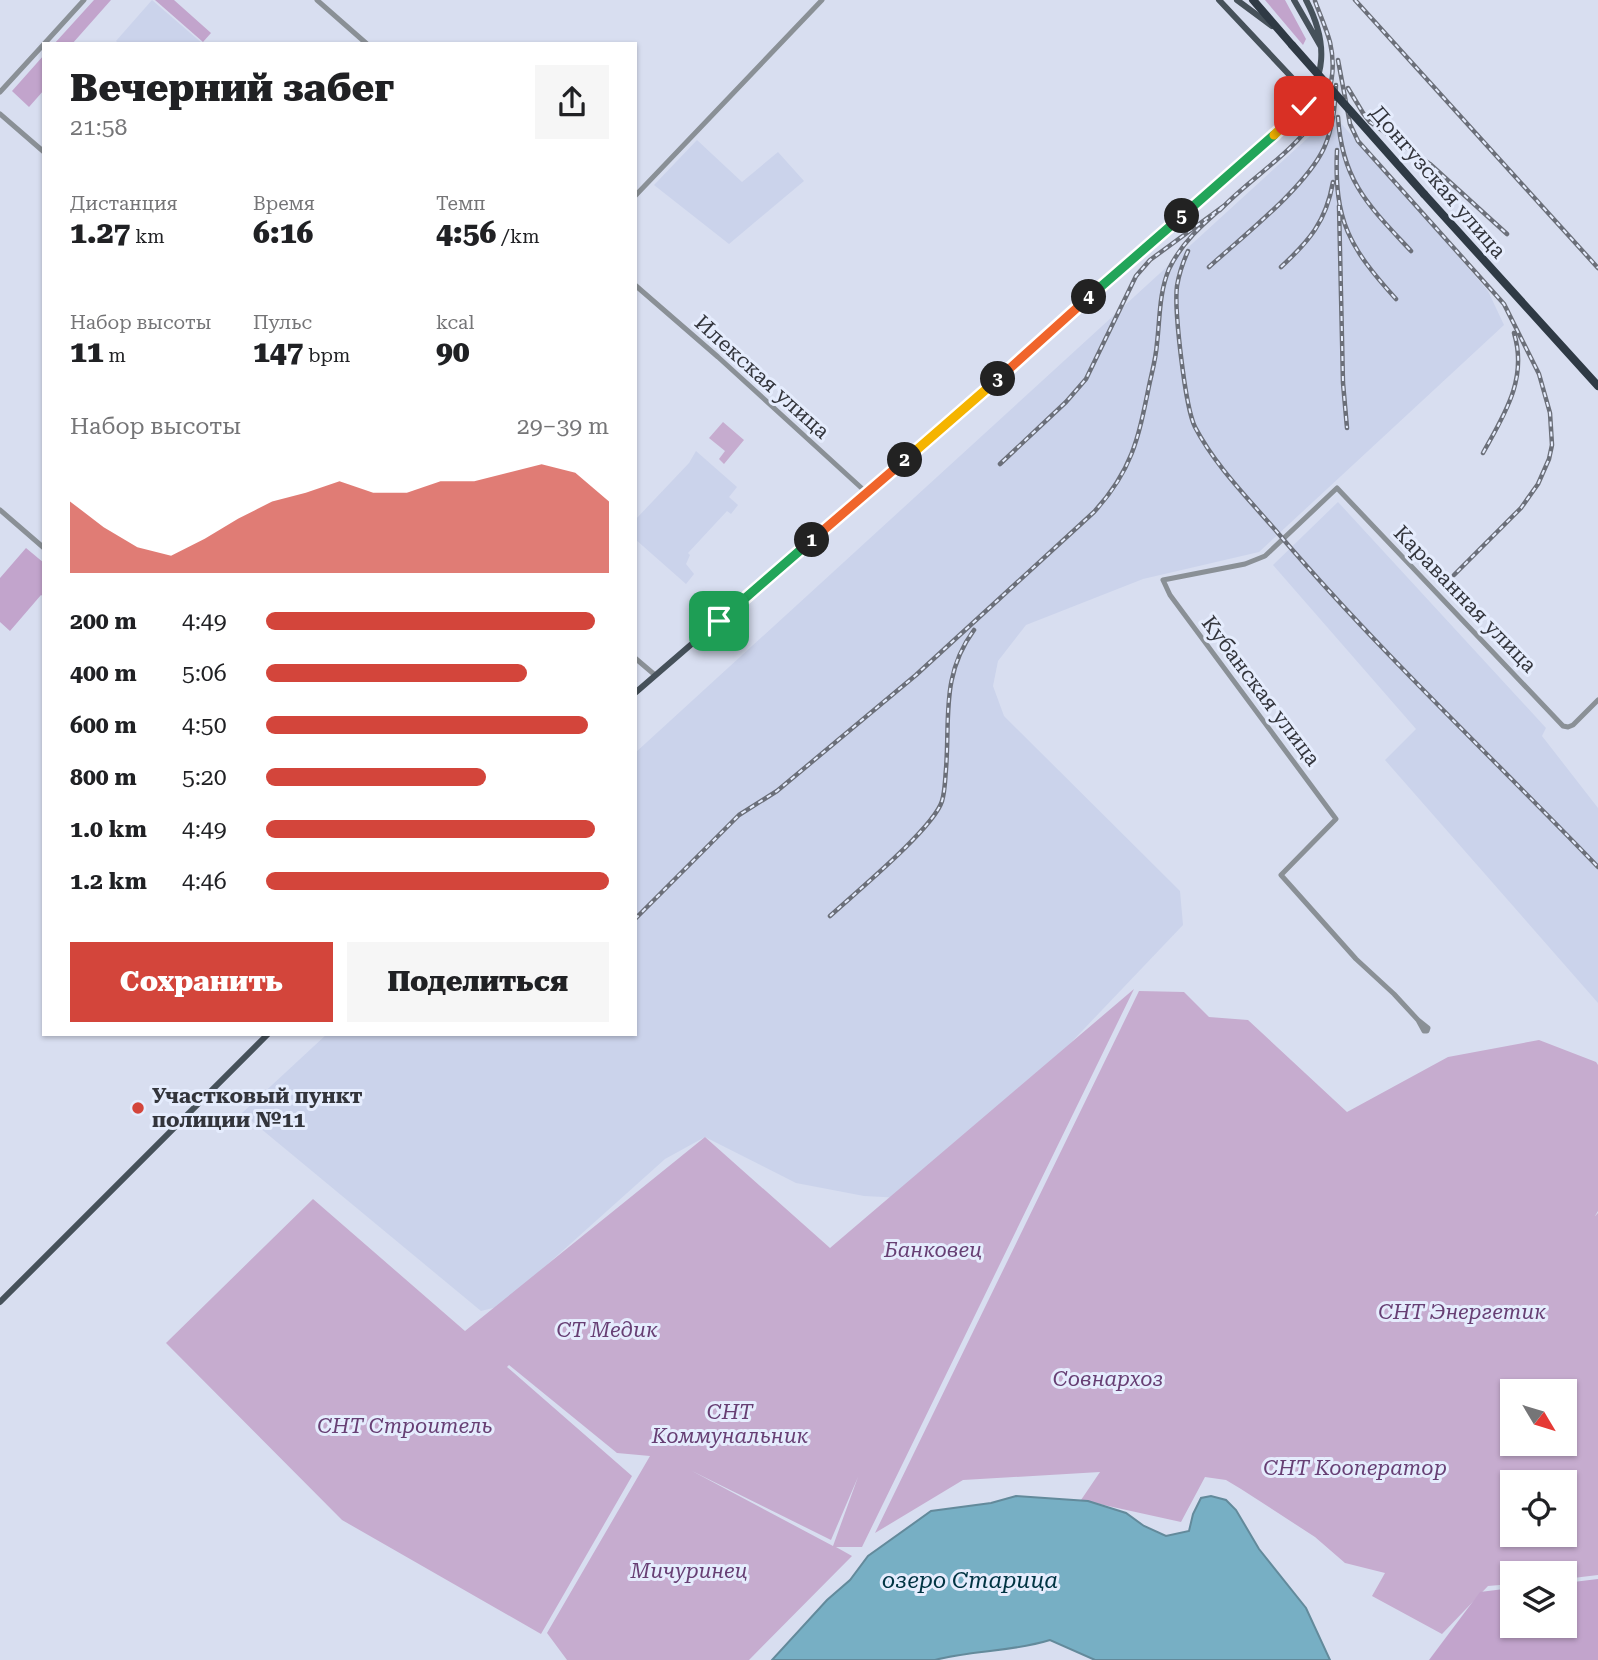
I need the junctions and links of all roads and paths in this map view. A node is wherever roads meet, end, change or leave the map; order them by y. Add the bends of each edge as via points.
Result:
1 (84, 0) edge
2 (317, 0) edge
3 (822, 0) edge
4 (1219, 0) edge
5 (1237, 0) edge
6 (1294, 0) edge
7 (1306, 0) edge
8 (1255, 2) edge
9 (1282, 34) junction
10 (46, 42) edge
11 (365, 42) edge
12 (42, 46) edge
13 (1321, 47) junction
14 (0, 92) edge
15 (1304, 106) junction
16 (0, 114) edge
17 (42, 150) edge
18 (637, 194) edge
19 (637, 287) edge
20 (1598, 386) edge
21 (867, 493) junction
22 (0, 510) edge
23 (42, 546) edge
24 (1163, 580) joint
25 (637, 660) edge
26 (655, 675) junction
27 (637, 691) edge
28 (1598, 700) edge
29 (1418, 1020) dead end
30 (266, 1036) edge
31 (0, 1302) edge

1 - 10 street
2 - 11 street
3 - 18 street
4 - 15 main road via 1296,82
5 - 9 main road
6 - 13 main road
7 - 13 main road via 1318,25
8 - 9 highway, Донгузская улица
9 - 20 highway, Донгузская улица, bridge
12 - 14 street
13 - 15 main road via 1320,74
15 - 21 main road
16 - 17 street
19 - 21 street, Илекская улица
21 - 26 main road
22 - 23 street
24 - 28 street, Караванная улица via 1265,556 1337,488 1560,723 1573,724
24 - 29 street, Кубанская улица via 1336,819 1281,875
25 - 26 street
26 - 27 main road
30 - 31 main road

